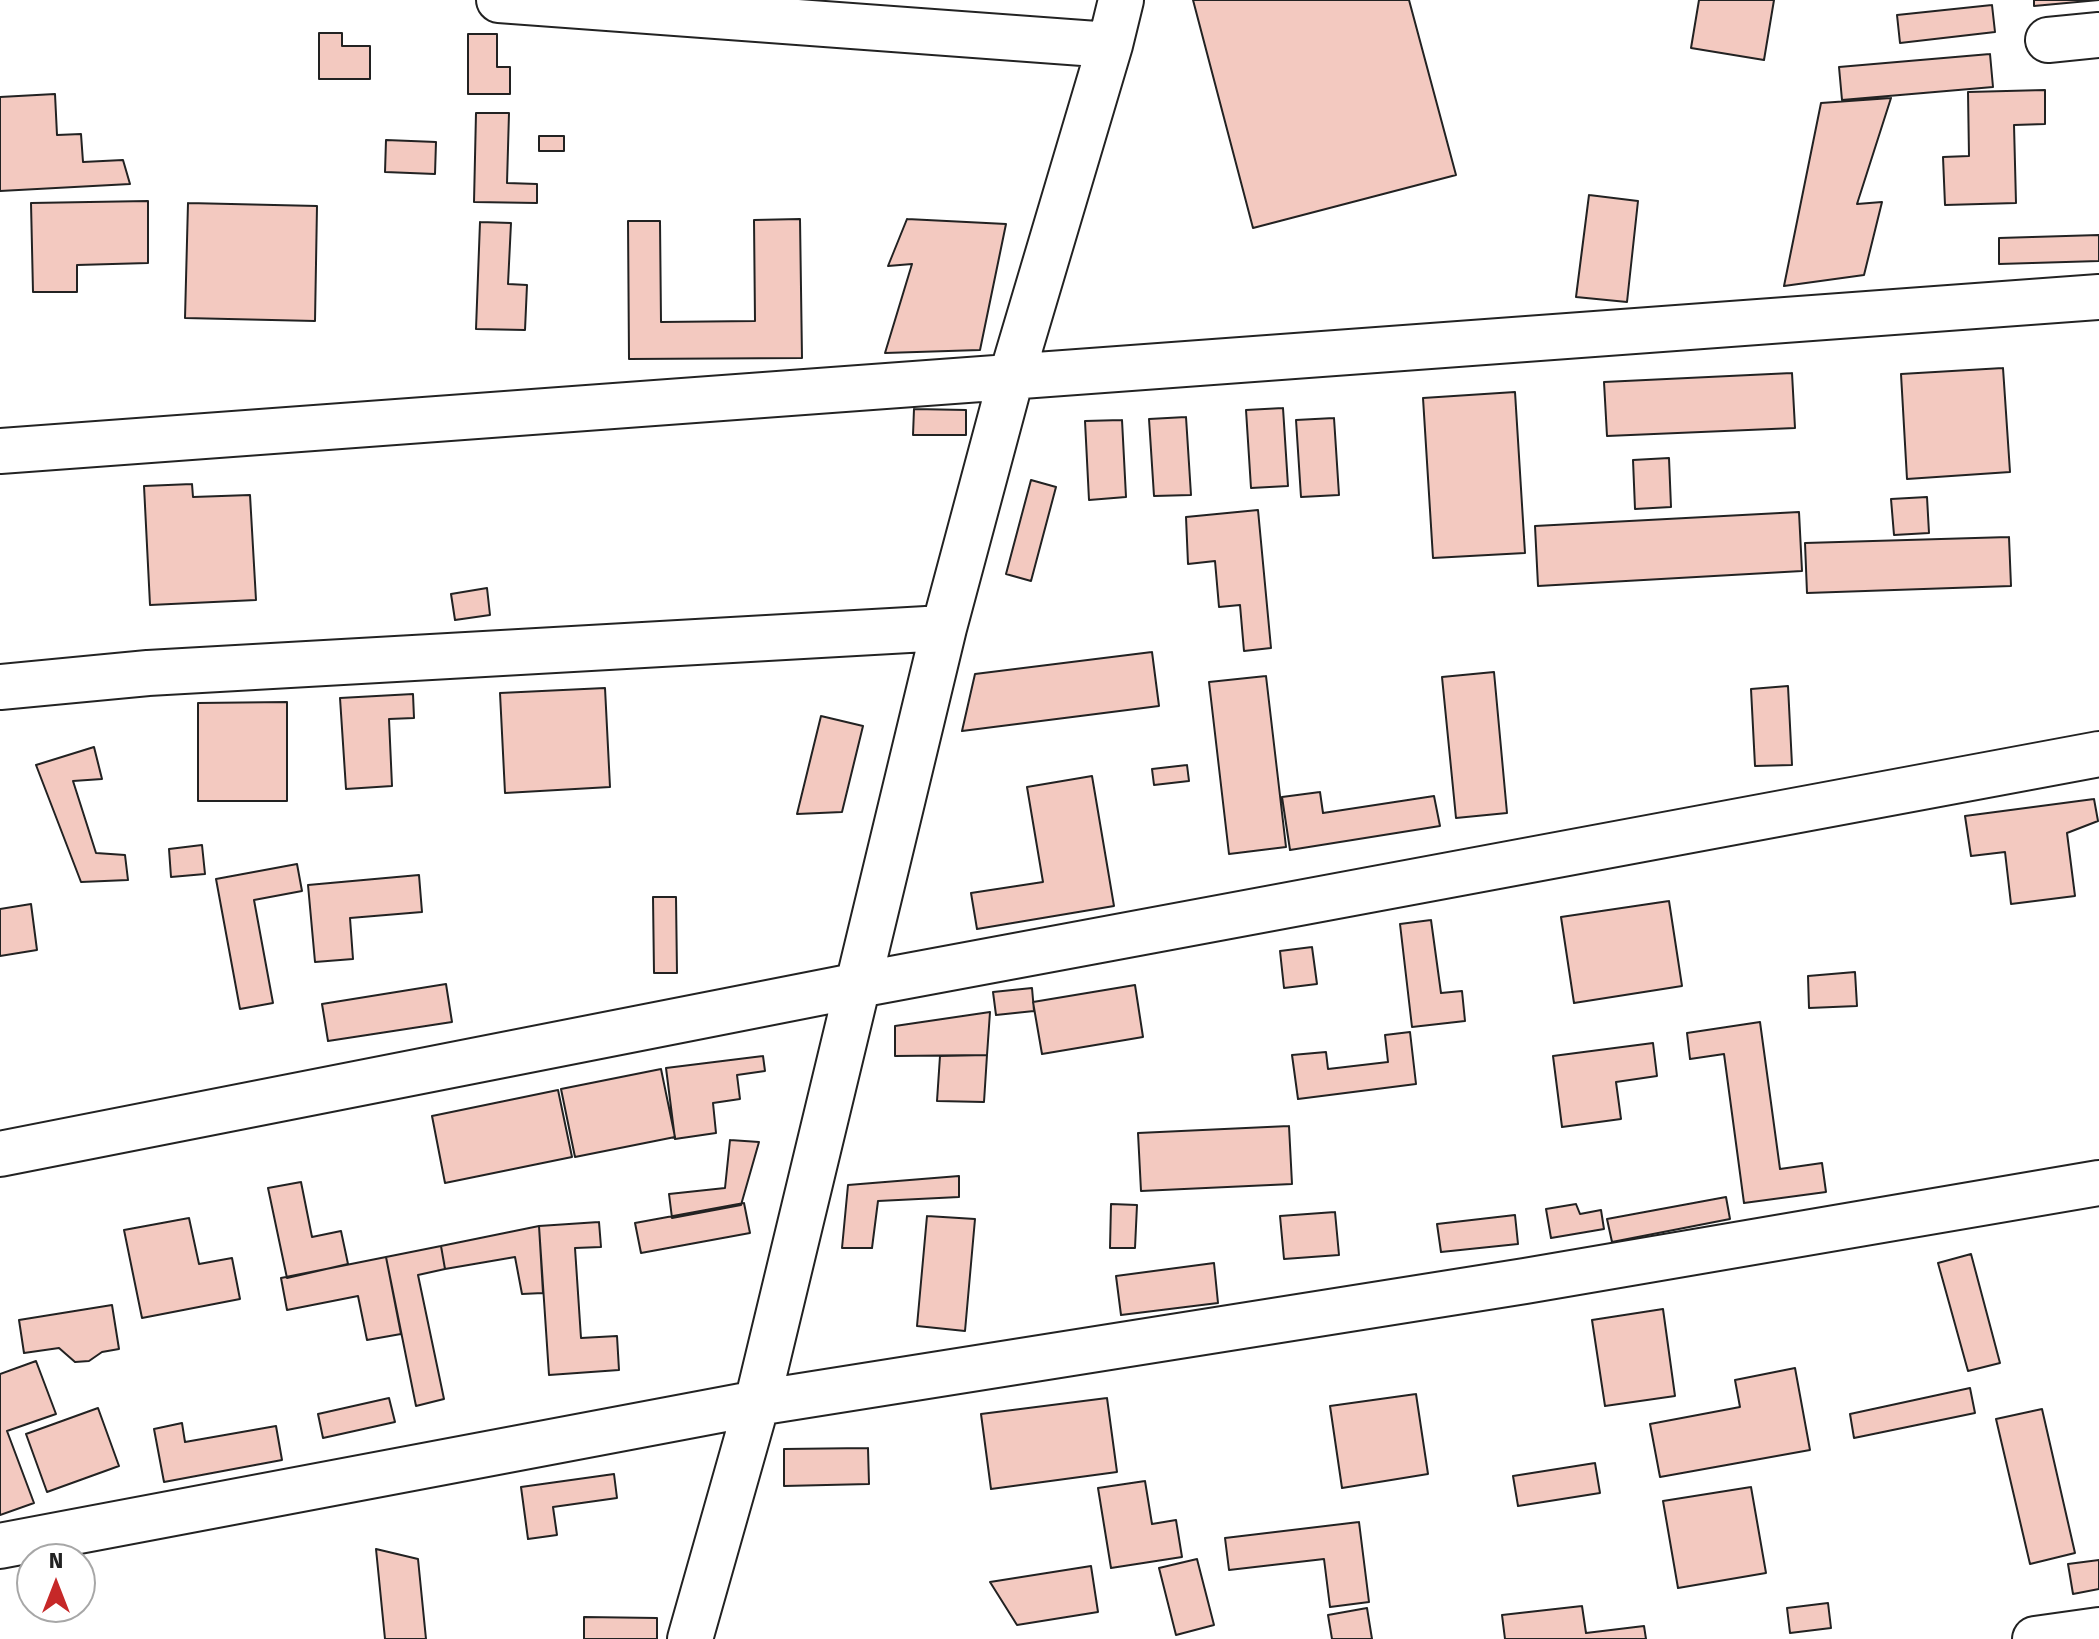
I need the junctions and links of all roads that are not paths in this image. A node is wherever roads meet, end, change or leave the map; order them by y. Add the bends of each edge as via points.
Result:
1 (499, 0) edge
2 (1121, 0) edge
3 (2099, 35) edge
4 (2048, 40) dead end
5 (1110, 45) junction
6 (2099, 297) edge
7 (1011, 378) junction
8 (0, 451) edge
9 (944, 628) junction
10 (0, 687) edge
11 (2099, 754) edge
12 (859, 985) junction
13 (0, 1154) edge
14 (2099, 1183) edge
15 (757, 1403) junction
16 (0, 1546) edge
17 (2099, 1630) edge
18 (690, 1639) edge
19 (2035, 1639) edge

1 - 5 street
2 - 5 street
3 - 4 street
5 - 7 street
6 - 7 street
7 - 8 street
7 - 9 street
9 - 10 street via 148,673
9 - 12 street
11 - 12 street
12 - 13 street
12 - 15 street
14 - 15 street via 1509,1284
15 - 16 street
15 - 18 street
17 - 19 street

